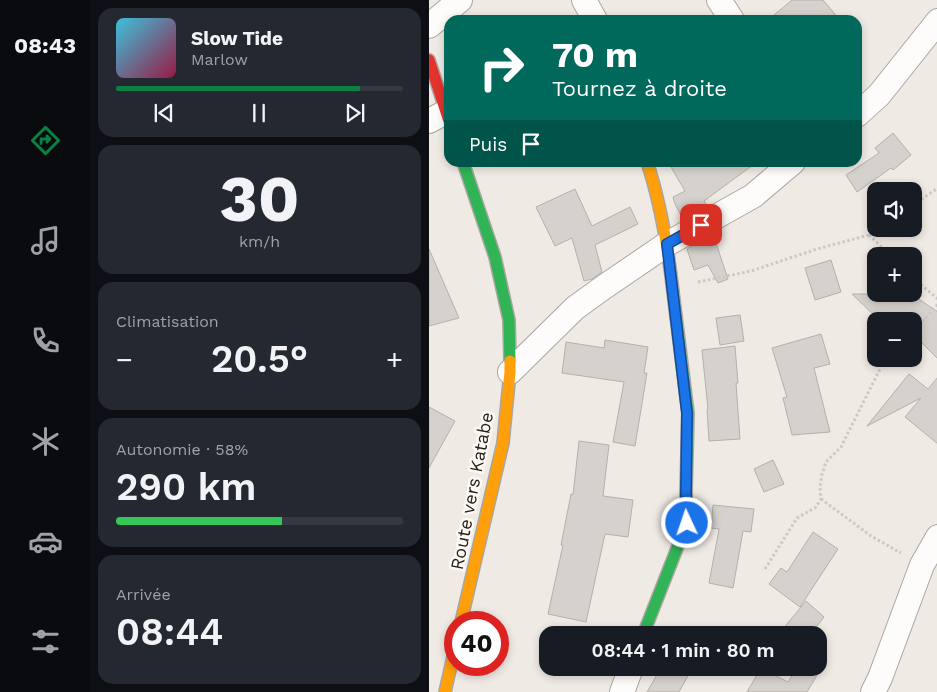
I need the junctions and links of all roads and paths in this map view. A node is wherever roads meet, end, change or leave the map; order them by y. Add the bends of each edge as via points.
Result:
1 (460, 0) edge
2 (584, 0) edge
3 (719, 0) edge
4 (592, 15) edge
5 (729, 15) edge
6 (937, 21) edge
7 (429, 26) edge
8 (429, 60) edge
9 (862, 110) edge
10 (441, 118) edge
11 (465, 167) edge
12 (649, 167) edge
13 (787, 167) edge
14 (937, 188) edge
15 (922, 199) edge
16 (867, 235) edge
17 (872, 237) edge
18 (667, 244) junction
19 (882, 247) edge
20 (922, 286) edge
21 (672, 287) junction
22 (937, 299) edge
23 (937, 304) edge
24 (922, 322) edge
25 (881, 367) edge
26 (510, 372) junction
27 (821, 499) junction
28 (937, 537) edge
29 (922, 565) junction
30 (765, 569) dead end
31 (464, 611) edge
32 (647, 626) edge
33 (449, 676) edge
34 (628, 676) edge
35 (445, 692) edge
36 (622, 692) edge
37 (873, 692) edge

1 - 7 street
2 - 4 street
3 - 5 street
6 - 9 street via 879,95
8 - 10 street
11 - 26 street, Route vers Katabe via 497,266 509,320
12 - 18 street
13 - 18 street via 753,196
14 - 15 path
16 - 21 path via 751,271
17 - 19 path
18 - 21 street
18 - 26 street via 575,308
20 - 22 path
21 - 32 street via 687,413 687,523
23 - 24 path
25 - 27 path via 841,447 827,462 822,474
26 - 31 street, Route vers Katabe via 503,443
27 - 29 path via 871,536
27 - 30 path via 816,507 797,518
28 - 29 street
29 - 37 street
33 - 35 street
34 - 36 street

